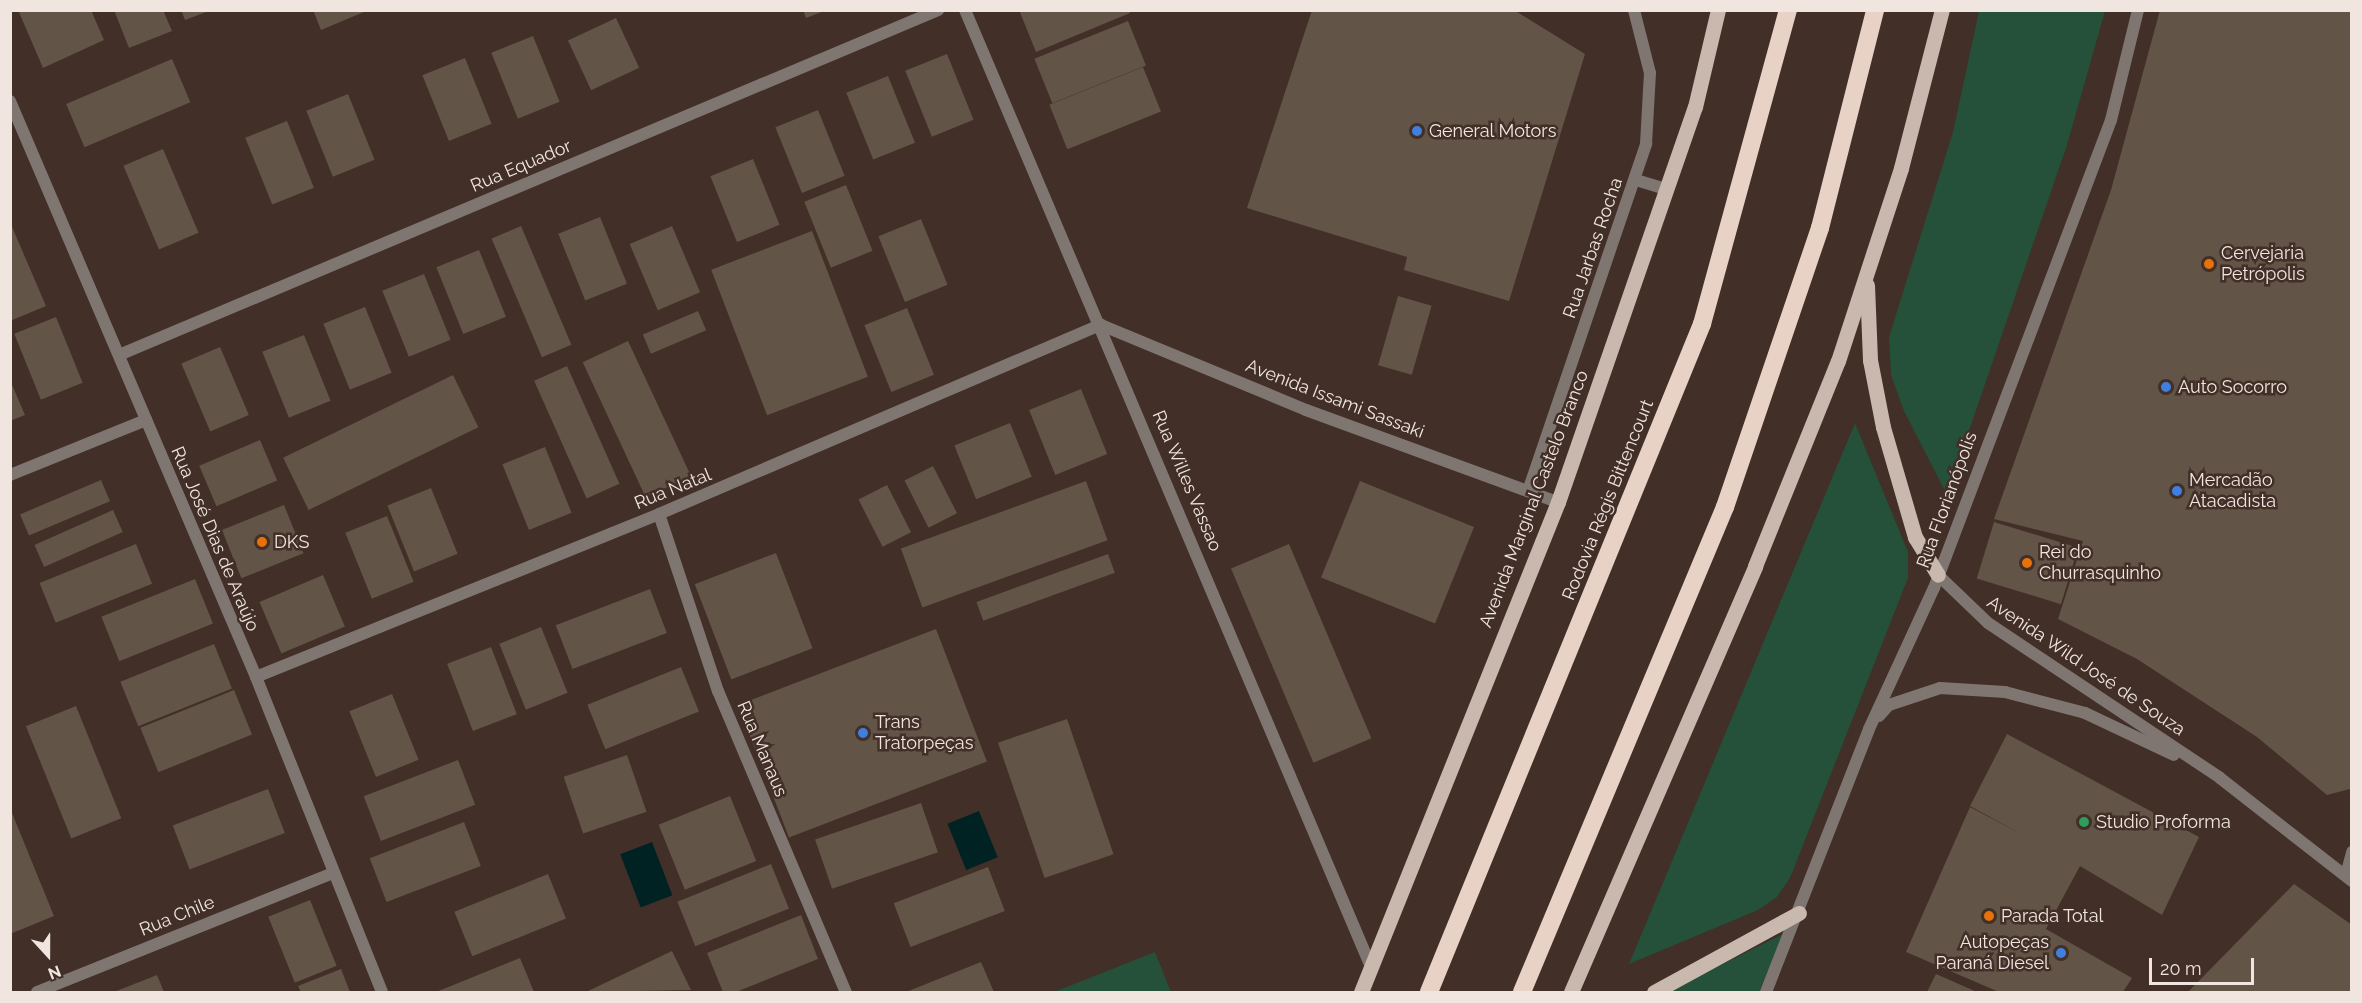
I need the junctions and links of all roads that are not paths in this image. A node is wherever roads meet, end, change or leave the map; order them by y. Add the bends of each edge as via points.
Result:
1 (938, 10) edge
2 (965, 10) edge
3 (1634, 10) edge
4 (1718, 10) edge
5 (1788, 10) edge
6 (1875, 10) edge
7 (1942, 10) edge
8 (2138, 10) edge
9 (10, 101) edge
10 (1636, 180) junction
11 (1666, 189) junction
12 (1867, 275) junction
13 (1101, 325) junction
14 (119, 355) junction
15 (146, 420) junction
16 (10, 475) edge
17 (1528, 491) junction
18 (1558, 501) junction
19 (658, 514) junction
20 (1938, 575) junction
21 (256, 677) junction
22 (1869, 729) junction
23 (2220, 778) junction
24 (2352, 852) edge
25 (332, 873) junction
26 (2349, 878) edge
27 (1799, 913) junction
28 (1371, 967) junction
29 (37, 993) edge
30 (382, 993) edge
31 (846, 993) edge
32 (1361, 993) edge
33 (1429, 993) edge
34 (1522, 993) edge
35 (1570, 993) edge
36 (1654, 993) edge
37 (1766, 993) edge

1 - 14 street, Rua Equador
2 - 13 street, Rua Willes Vassao
3 - 10 street, Rua Jarbas Rocha via 1646,45 1650,82 1646,144
4 - 11 main road, Avenida Marginal Castelo Branco via 1695,107
5 - 33 highway, Rodovia Régis Bittencourt via 1702,324
6 - 34 highway via 1820,228 1725,507
7 - 12 main road
8 - 20 street, Rua Florianópolis via 2111,120
9 - 14 street, Rua José Dias de Araújo
10 - 11 street
10 - 17 street, Rua Jarbas Rocha
11 - 18 main road, Avenida Marginal Castelo Branco
12 - 20 main road via 1871,370 1883,427 1915,537
12 - 35 main road via 1838,361 1755,566
13 - 17 street, Avenida Issami Sassaki via 1306,410
13 - 19 street, Rua Natal
13 - 28 street, Rua Willes Vassao
14 - 15 street, Rua José Dias de Araújo
15 - 16 street
15 - 21 street, Rua José Dias de Araújo
17 - 18 street, Avenida Issami Sassaki
18 - 28 main road, Avenida Marginal Castelo Branco
19 - 21 street, Rua Natal
19 - 31 street, Rua Manaus via 718,691
20 - 22 street, Rua Florianópolis
20 - 23 street, Avenida Wild José de Souza via 1988,623
21 - 25 street, Rua José Dias de Araújo
22 - 23 street, Avenida Wild José de Souza via 1889,705 1919,693 1940,688 2004,692 2113,723
22 - 27 street, Rua Florianópolis
23 - 26 street, Avenida Wild José de Souza
24 - 26 street
25 - 29 street, Rua Chile
25 - 30 street, Rua José Dias de Araújo
27 - 36 main road
27 - 37 street, Rua Florianópolis
28 - 32 main road, Avenida Marginal Castelo Branco

